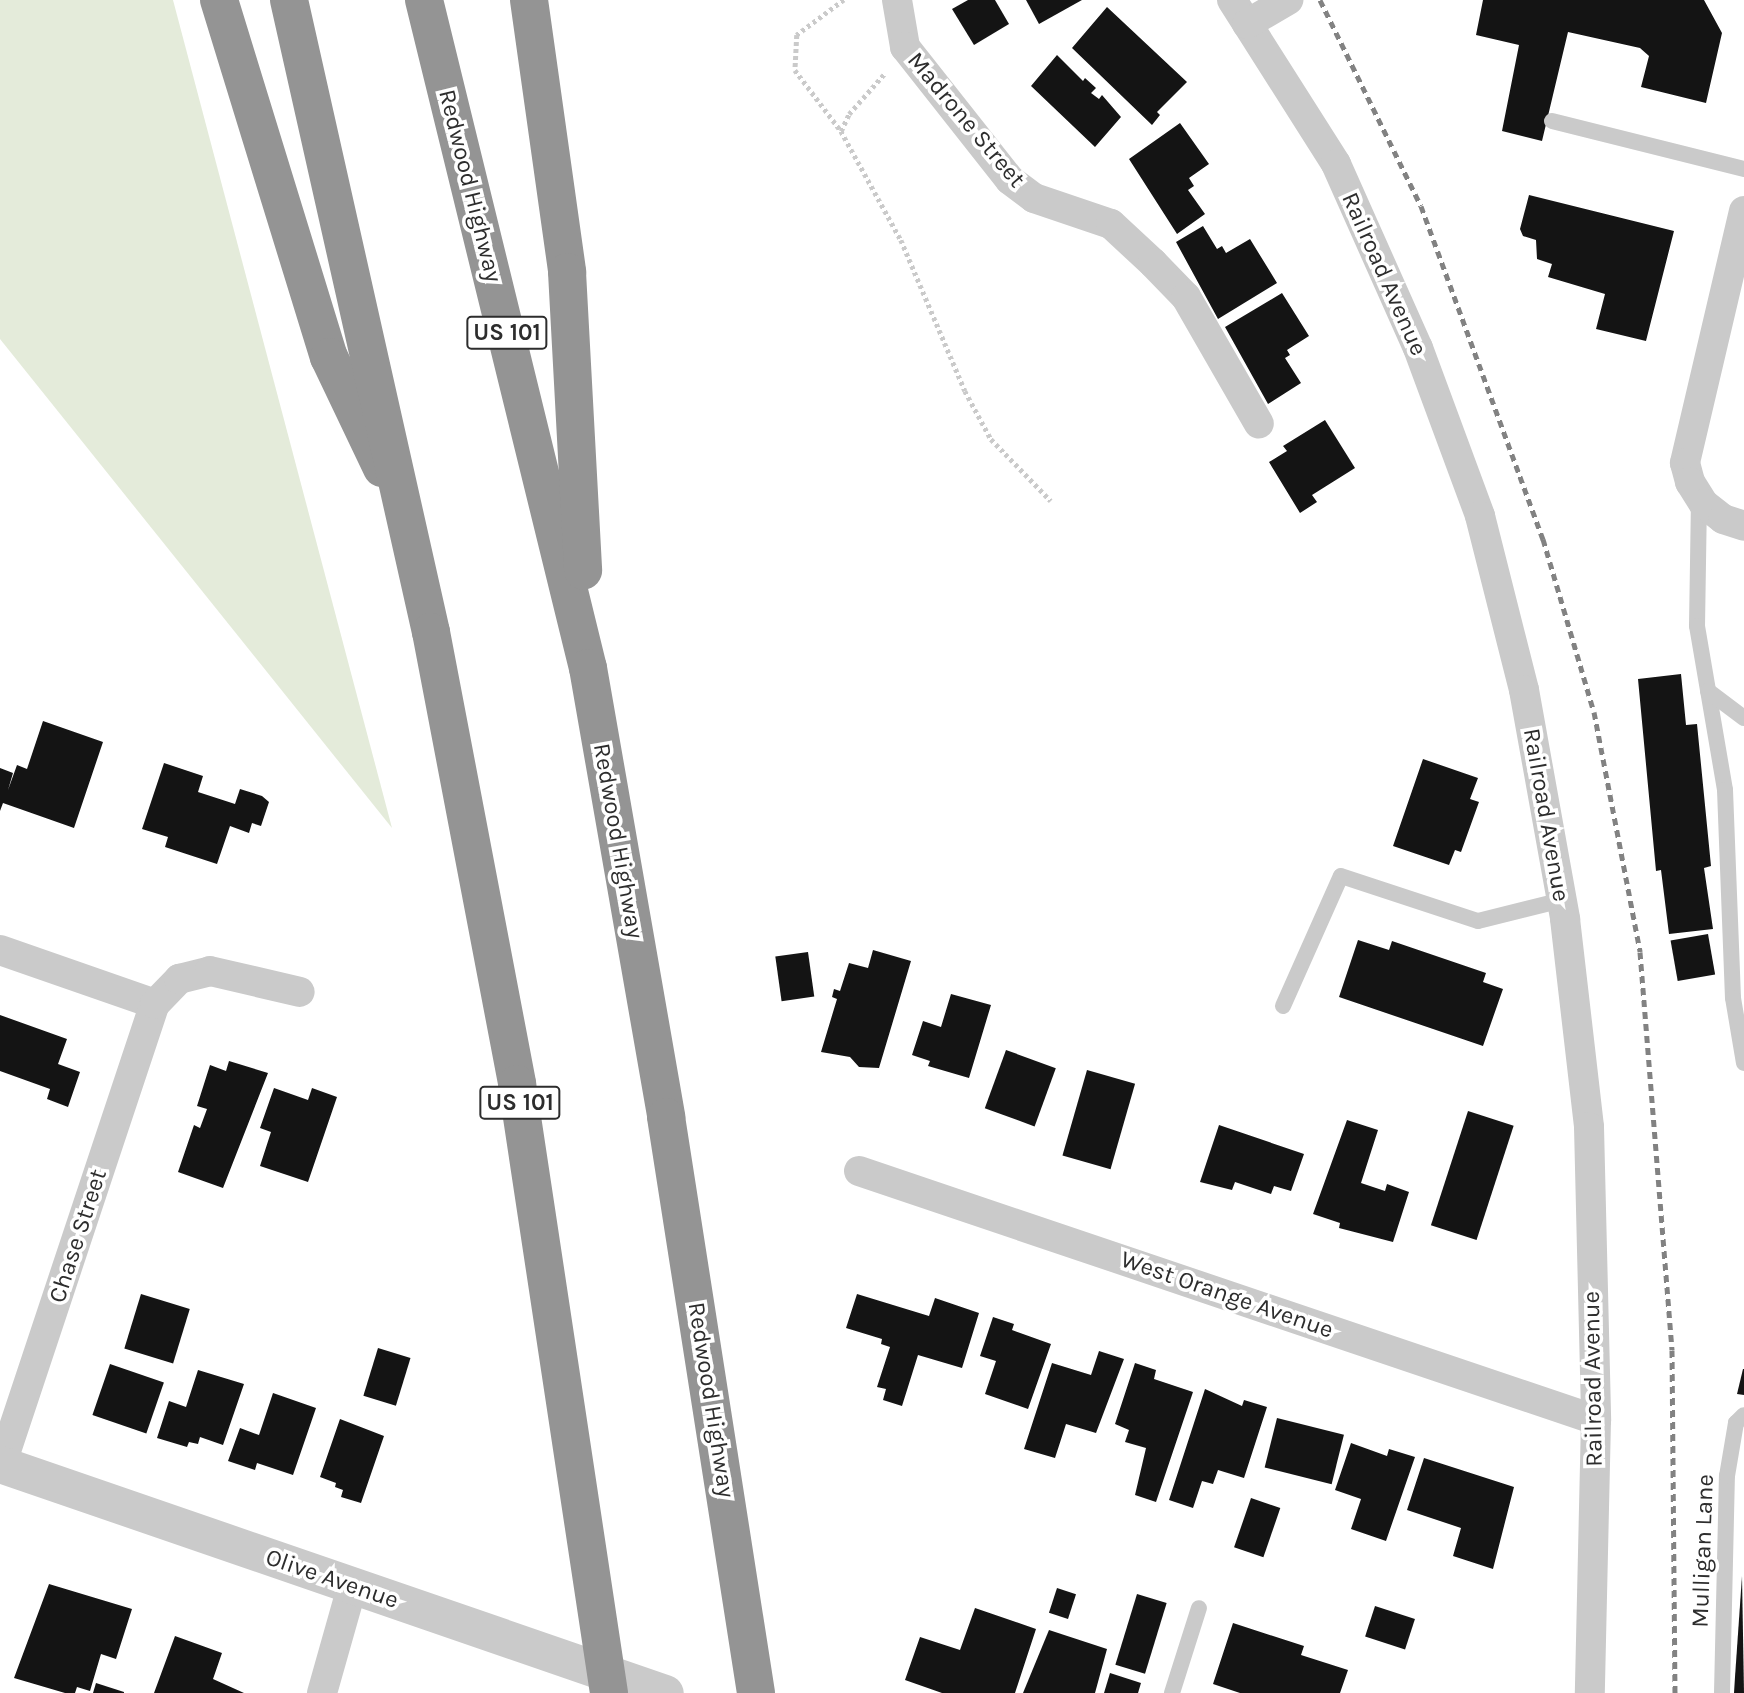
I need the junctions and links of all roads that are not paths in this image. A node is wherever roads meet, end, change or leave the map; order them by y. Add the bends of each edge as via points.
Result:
1 (219, 0) edge
2 (289, 0) edge
3 (424, 0) edge
4 (529, 0) edge
5 (897, 0) edge
6 (1288, 0) edge
7 (1239, 12) edge
8 (1552, 121) dead end
9 (1744, 169) edge
10 (1742, 228) edge
11 (1259, 424) dead end
12 (1699, 499) junction
13 (1744, 526) edge
14 (413, 534) junction
15 (588, 667) junction
16 (1708, 691) junction
17 (1744, 718) edge
18 (1562, 900) junction
19 (0, 950) edge
20 (300, 992) dead end
21 (155, 1004) junction
22 (1283, 1006) dead end
23 (1744, 1063) edge
24 (859, 1171) dead end
25 (1744, 1415) edge
26 (1596, 1420) junction
27 (0, 1466) edge
28 (352, 1587) junction
29 (1199, 1608) dead end
30 (322, 1693) edge
31 (609, 1693) edge
32 (665, 1693) edge
33 (756, 1693) edge
34 (1172, 1693) edge
35 (1590, 1693) edge
36 (1722, 1693) edge

1 - 14 highway via 329,357
2 - 14 highway, US 101
3 - 15 highway, Redwood Highway / US 101
4 - 15 highway via 567,272
5 - 11 street, Madrone Street via 910,54 1010,180 1034,198 1111,224 1169,280 1186,297
6 - 7 street
7 - 18 street, Railroad Avenue via 1336,164 1418,348 1480,516 1524,690
8 - 9 lane
10 - 12 street via 1686,451 1688,475
12 - 13 street via 1723,519
12 - 16 lane via 1697,626
14 - 31 highway, US 101 via 517,1084
15 - 33 highway, Redwood Highway / US 101 via 666,1117
16 - 17 lane
16 - 23 lane via 1725,790 1733,998
18 - 22 lane via 1478,921 1341,876
18 - 26 street, Railroad Avenue via 1589,1127
19 - 21 street
20 - 21 street via 210,971 178,979
21 - 27 street, Chase Street
24 - 26 street, West Orange Avenue
25 - 36 lane, Mulligan Lane via 1736,1423 1727,1476
26 - 35 street, Railroad Avenue
27 - 28 street, Olive Avenue
28 - 30 street
28 - 32 street, Olive Avenue
29 - 34 lane

